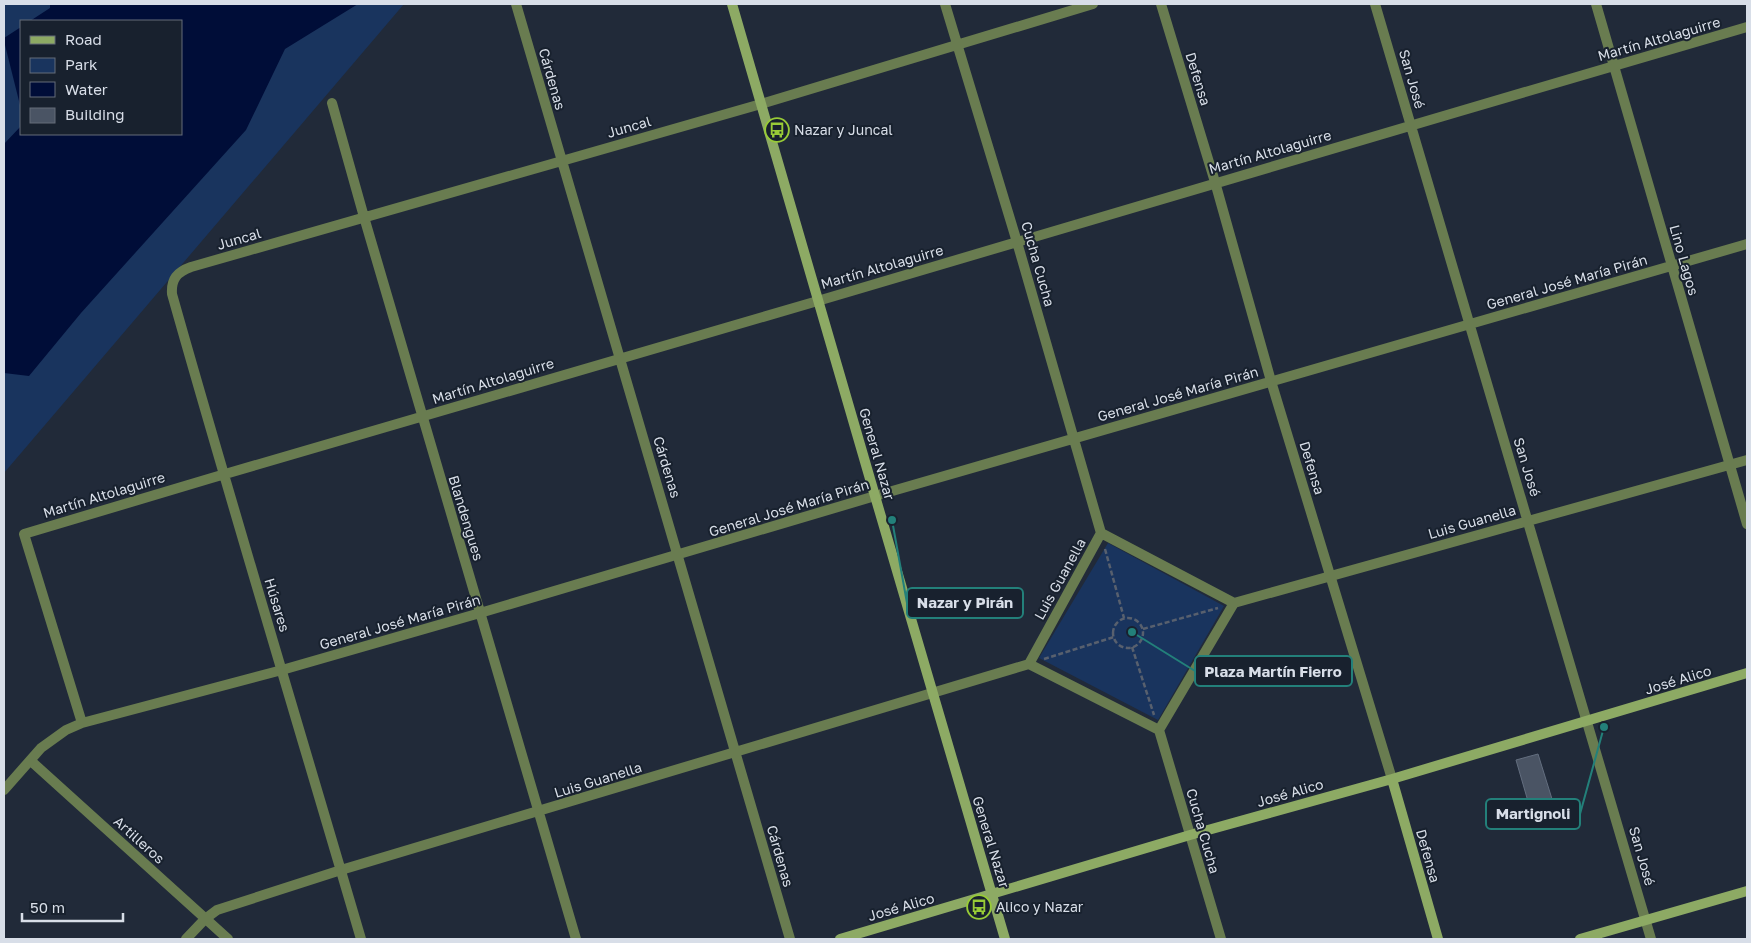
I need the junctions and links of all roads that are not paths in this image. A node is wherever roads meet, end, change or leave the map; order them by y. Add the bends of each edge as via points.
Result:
1 (516, 4) edge
2 (732, 4) edge
3 (945, 4) edge
4 (1093, 4) edge
5 (1161, 4) edge
6 (1376, 4) edge
7 (1596, 4) edge
8 (1747, 27) edge
9 (958, 44) junction
10 (1614, 66) junction
11 (332, 103) dead end
12 (761, 104) junction
13 (1411, 126) junction
14 (562, 161) junction
15 (1215, 182) junction
16 (364, 217) junction
17 (1017, 242) junction
18 (1747, 244) edge
19 (1672, 266) junction
20 (174, 278) joint
21 (818, 301) junction
22 (1470, 324) junction
23 (619, 358) junction
24 (1271, 381) junction
25 (422, 417) junction
26 (1074, 439) junction
27 (1747, 460) edge
28 (1730, 466) junction
29 (223, 474) junction
30 (875, 496) junction
31 (1529, 520) junction
32 (1747, 524) edge
33 (1101, 533) junction
34 (679, 555) junction
35 (1331, 577) junction
36 (1234, 603) junction
37 (480, 613) junction
38 (1029, 664) junction
39 (282, 670) junction
40 (1747, 673) edge
41 (932, 692) junction
42 (1588, 721) junction
43 (82, 723) junction
44 (1159, 730) junction
45 (736, 753) junction
46 (31, 761) junction
47 (1392, 779) junction
48 (4, 790) edge
49 (539, 812) junction
50 (1190, 835) junction
51 (341, 870) junction
52 (1747, 891) edge
53 (992, 894) junction
54 (205, 918) junction
55 (1646, 921) junction
56 (186, 939) edge
57 (228, 939) edge
58 (361, 939) edge
59 (576, 939) edge
60 (790, 939) edge
61 (840, 939) edge
62 (1006, 939) edge
63 (1221, 939) edge
64 (1438, 939) edge
65 (1580, 939) edge
66 (1652, 939) edge

1 - 14 street, Cárdenas
2 - 12 street, General Nazar
3 - 9 street, Cucha Cucha
4 - 9 street, Juncal
5 - 15 street, Defensa
6 - 13 street, San José
7 - 10 street, Lino Lagos
8 - 10 street, Martín Altolaguirre
9 - 12 street, Juncal
9 - 17 street, Cucha Cucha
10 - 13 street, Martín Altolaguirre
10 - 19 street, Lino Lagos
11 - 16 street, Blandengues
12 - 14 street, Juncal
12 - 21 street, General Nazar
13 - 15 street, Martín Altolaguirre
13 - 22 street, San José
14 - 16 street, Juncal
14 - 23 street, Cárdenas
15 - 17 street, Martín Altolaguirre
15 - 24 street, Defensa
16 - 20 street, Juncal via 191,267 180,271
16 - 25 street, Blandengues
17 - 21 street, Martín Altolaguirre
17 - 26 street, Cucha Cucha
18 - 19 street, General José María Pirán
19 - 22 street, General José María Pirán
19 - 28 street, Lino Lagos
20 - 29 street, Húsares via 172,294
21 - 23 street, Martín Altolaguirre
21 - 30 street, General Nazar
22 - 24 street, General José María Pirán
22 - 31 street, San José
23 - 25 street, Martín Altolaguirre
23 - 34 street, Cárdenas
24 - 26 street, General José María Pirán
24 - 35 street, Defensa
25 - 29 street, Martín Altolaguirre
25 - 37 street, Blandengues
26 - 30 street, General José María Pirán
26 - 33 street, Cucha Cucha
27 - 28 street, Luis Guanella
28 - 31 street, Luis Guanella
28 - 32 street, Lino Lagos
29 - 39 street, Húsares
29 - 43 street, Martín Altolaguirre via 24,534
30 - 34 street, General José María Pirán
30 - 41 street, General Nazar
31 - 35 street, Luis Guanella
31 - 42 street, San José
33 - 36 street, Luis Guanella
33 - 38 street, Luis Guanella
34 - 37 street, General José María Pirán
34 - 45 street, Cárdenas
35 - 36 street, Luis Guanella
35 - 47 street, Defensa
36 - 44 street
37 - 39 street, General José María Pirán
37 - 49 street, Blandengues
38 - 41 street, Luis Guanella
38 - 44 street
39 - 43 street, General José María Pirán
39 - 51 street, Húsares
40 - 42 street, José Alico
41 - 45 street, Luis Guanella
41 - 53 street, General Nazar
42 - 47 street, José Alico
42 - 55 street, San José
43 - 46 street, General José María Pirán via 52,739
44 - 50 street, Cucha Cucha
45 - 49 street, Luis Guanella
45 - 60 street, Cárdenas
46 - 48 street, General José María Pirán
46 - 54 street, Artilleros
47 - 50 street, José Alico
47 - 64 street, Defensa
49 - 51 street, Luis Guanella
49 - 59 street, Blandengues
50 - 53 street, José Alico
50 - 63 street, Cucha Cucha
51 - 54 street, Luis Guanella via 217,910
51 - 58 street, Húsares
52 - 55 street
53 - 61 street, José Alico
53 - 62 street, General Nazar
54 - 56 street, Luis Guanella
54 - 57 street, Artilleros
55 - 65 street
55 - 66 street, San José

